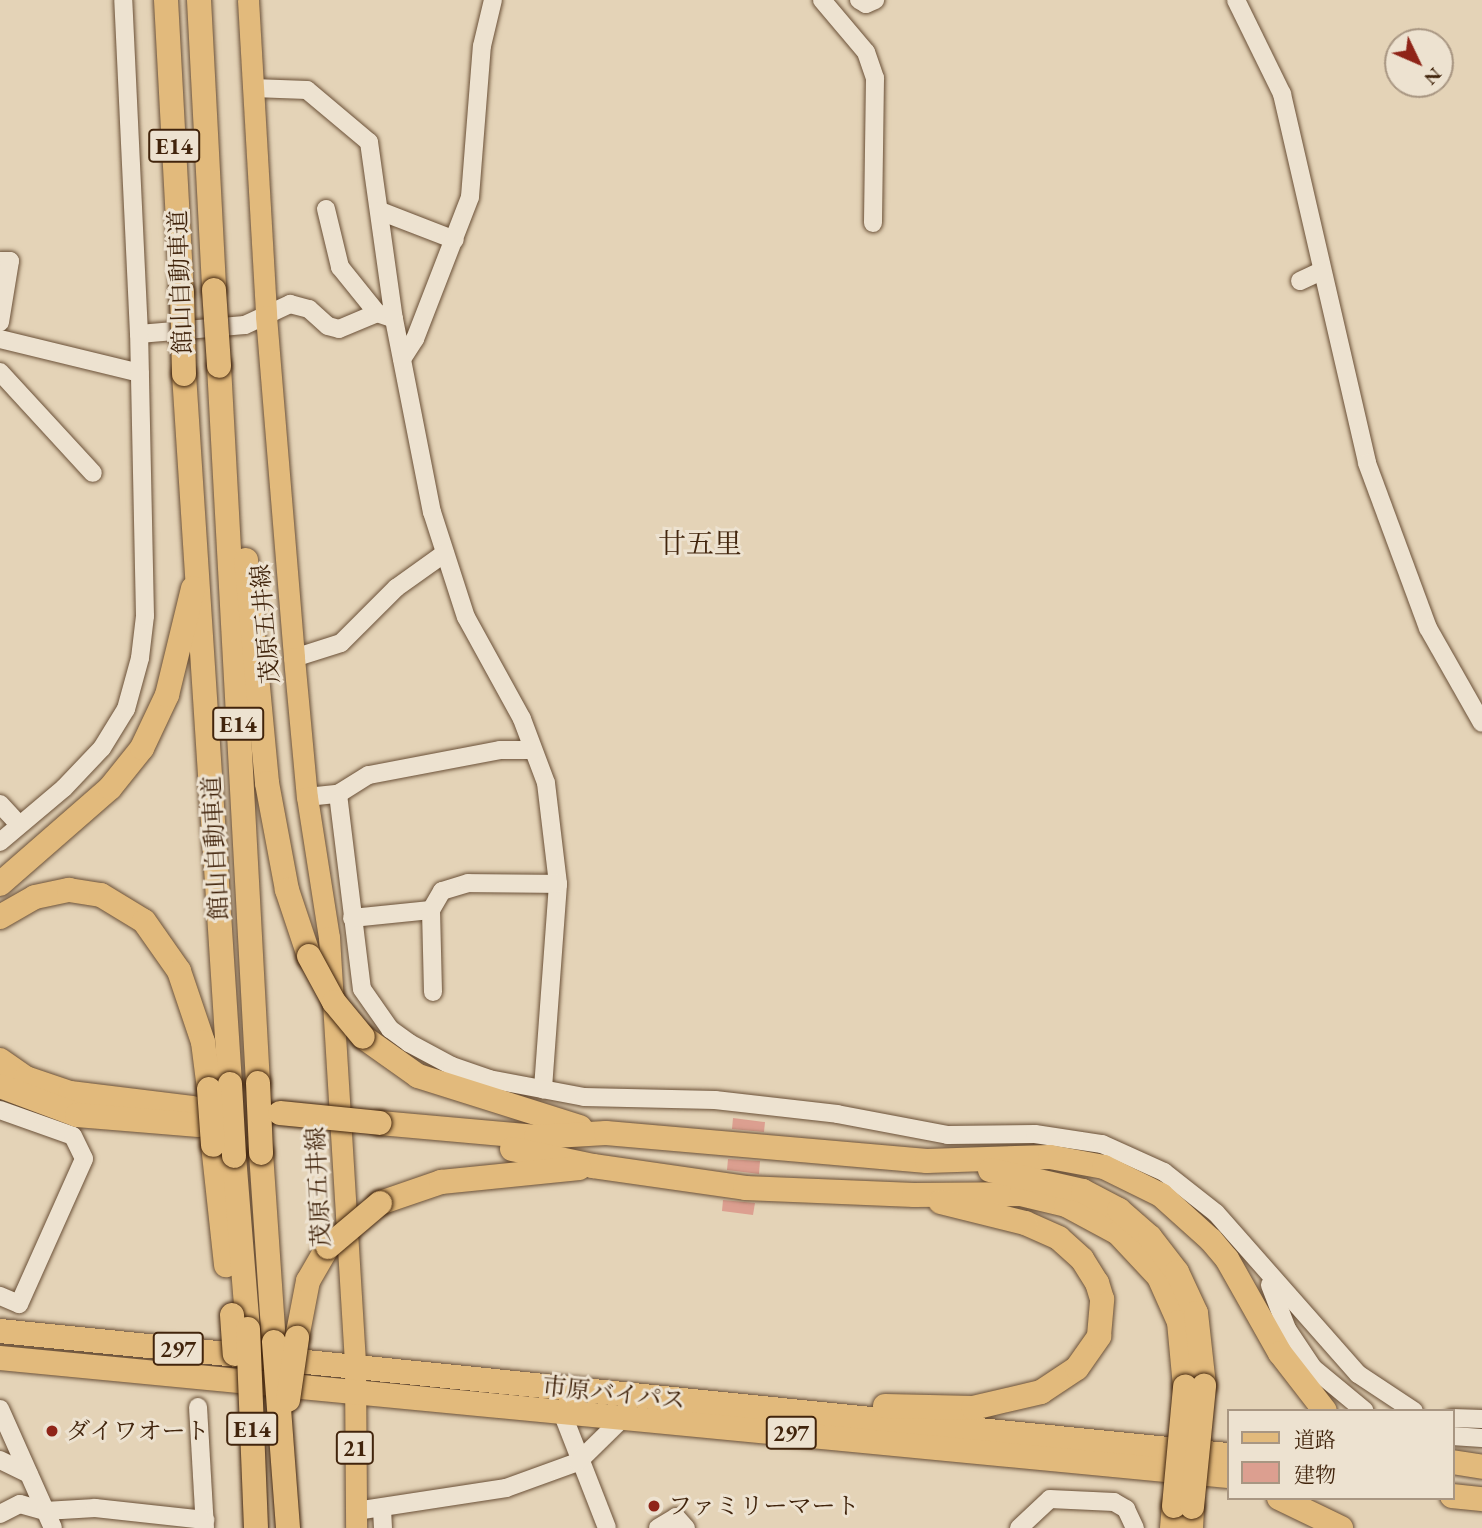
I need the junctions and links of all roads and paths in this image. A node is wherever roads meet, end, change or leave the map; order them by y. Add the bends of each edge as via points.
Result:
1 (123, 0) edge
2 (166, 0) edge
3 (200, 0) edge
4 (248, 0) edge
5 (493, 0) edge
6 (822, 0) edge
7 (859, 0) edge
8 (875, 0) edge
9 (1236, 0) edge
10 (253, 88) junction
11 (326, 209) dead end
12 (380, 211) junction
13 (873, 223) dead end
14 (454, 240) junction
15 (0, 261) edge
16 (1321, 271) junction
17 (1300, 281) dead end
18 (265, 316) junction
19 (385, 316) junction
20 (0, 322) edge
21 (139, 334) junction
22 (0, 339) edge
23 (402, 359) junction
24 (219, 366) junction
25 (0, 373) edge
26 (140, 373) junction
27 (93, 474) dead end
28 (445, 553) junction
29 (199, 573) junction
30 (294, 658) junction
31 (1482, 723) edge
32 (533, 750) junction
33 (338, 794) junction
34 (307, 797) junction
35 (0, 804) edge
36 (18, 823) junction
37 (0, 842) edge
38 (0, 884) edge
39 (558, 884) junction
40 (431, 910) junction
41 (0, 917) edge
42 (352, 918) junction
43 (433, 992) dead end
44 (0, 1060) edge
45 (0, 1086) edge
46 (220, 1086) junction
47 (543, 1089) junction
48 (0, 1110) edge
49 (281, 1122) tunnel mouth
50 (379, 1130) junction
51 (607, 1133) junction
52 (210, 1134) junction
53 (927, 1161) junction
54 (593, 1166) junction
55 (914, 1195) junction
56 (1267, 1275) junction
57 (0, 1296) edge
58 (0, 1331) edge
59 (286, 1340) junction
60 (0, 1358) edge
61 (355, 1367) junction
62 (1195, 1387) junction
63 (355, 1392) junction
64 (198, 1407) dead end
65 (0, 1409) edge
66 (779, 1409) junction
67 (1323, 1409) edge
68 (1363, 1409) edge
69 (1411, 1409) edge
70 (563, 1415) junction
71 (623, 1418) junction
72 (1454, 1418) edge
73 (1482, 1419) edge
74 (1454, 1436) edge
75 (1482, 1438) edge
76 (1226, 1455) edge
77 (0, 1460) edge
78 (578, 1462) junction
79 (1454, 1462) edge
80 (1482, 1467) edge
81 (29, 1474) junction
82 (1202, 1474) junction
83 (1226, 1476) edge
84 (1454, 1476) edge
85 (1482, 1479) edge
86 (1226, 1484) edge
87 (1454, 1496) edge
88 (1482, 1499) edge
89 (1283, 1500) edge
90 (382, 1509) junction
91 (0, 1514) edge
92 (1182, 1517) edge
93 (49, 1520) edge
94 (356, 1520) edge
95 (205, 1524) edge
96 (256, 1528) edge
97 (288, 1528) edge
98 (383, 1528) edge
99 (607, 1528) edge
100 (658, 1528) edge
101 (686, 1528) edge
102 (1019, 1528) edge
103 (1135, 1528) edge
104 (1341, 1528) edge

1 - 21 street
2 - 29 highway, 館山自動車道 / E14, bridge via 184,374
3 - 24 highway, 館山自動車道 / E14, bridge
4 - 10 main road, 茂原五井線
5 - 14 street via 482,46 470,197
6 - 13 street via 866,52 875,78
7 - 8 street via 866,4
9 - 16 street via 1282,94
10 - 12 street via 307,90 369,142
10 - 18 main road, 茂原五井線
11 - 19 street via 340,267
12 - 14 street
12 - 19 street
14 - 23 street via 415,339
15 - 20 street via 10,261
16 - 17 street
16 - 31 street via 1380,500 1428,628
18 - 19 street via 298,305 339,329
18 - 21 street via 245,325
18 - 30 main road, 茂原五井線
19 - 23 street
21 - 26 street
22 - 26 street
23 - 28 street via 430,502
24 - 51 highway, bridge via 232,422 267,783 287,890 309,956 334,1002 363,1037 403,1068 450,1089
24 - 59 highway, 館山自動車道 / E14, bridge via 261,1153
25 - 27 street
26 - 36 street via 145,615 140,658 126,709 102,748 64,788
28 - 30 street via 396,588 341,643
28 - 32 street via 466,617 522,719
29 - 38 highway via 188,600 167,695 142,748 110,788
29 - 46 highway, 館山自動車道 / E14
30 - 34 main road, 茂原五井線
32 - 33 street via 500,750 369,775
32 - 39 street via 546,783
33 - 34 street
33 - 42 street
34 - 61 main road, 茂原五井線 via 330,937
35 - 36 street
36 - 37 street
39 - 40 street via 468,883 442,891
39 - 47 street
40 - 42 street
40 - 43 street
41 - 46 highway via 35,897 69,890 101,895 144,921 178,971
42 - 47 street via 362,989 390,1029 452,1066
44 - 52 highway via 26,1078 69,1094
45 - 52 highway via 77,1115
46 - 52 highway, 館山自動車道 / E14, bridge
47 - 56 street via 584,1097 715,1100 837,1114 948,1136 1035,1134 1102,1144 1164,1172 1205,1205
48 - 57 street via 73,1136 84,1159 19,1304
49 - 50 highway
50 - 51 highway via 536,1136
50 - 54 highway via 537,1151
51 - 53 highway
52 - 96 highway, 館山自動車道 / E14, bridge via 240,1322
53 - 62 highway via 1058,1183 1102,1199 1133,1220 1166,1256 1188,1291 1200,1335
53 - 67 highway via 1079,1161 1124,1174 1152,1189 1196,1224 1227,1259 1280,1353
54 - 55 highway via 745,1188
54 - 59 highway, bridge via 441,1182 380,1203 328,1247 308,1281
55 - 62 highway via 1021,1194 1066,1205 1102,1221 1133,1245 1169,1294
55 - 66 highway via 1025,1223 1059,1238 1073,1250 1088,1267 1102,1299 1099,1336 1090,1354 1059,1382 1008,1403 973,1408 823,1404
56 - 68 street via 1287,1329 1313,1368
56 - 69 street via 1358,1374
58 - 61 highway, 市原バイパス / 297
59 - 97 highway, 館山自動車道 / E14, bridge via 279,1421
60 - 63 highway, 市原バイパス / 297
61 - 63 main road, 21
61 - 66 highway, 市原バイパス / 297
62 - 92 highway, bridge
63 - 70 highway, 市原バイパス / 297
63 - 94 main road, 21
64 - 95 street
65 - 81 street
66 - 76 highway, 市原バイパス / 297
70 - 71 highway, 市原バイパス / 297
70 - 78 street
71 - 78 street
71 - 82 highway, 市原バイパス / 297
72 - 73 street
74 - 75 street
77 - 81 street
78 - 90 street via 506,1488
78 - 99 street
79 - 80 highway
81 - 93 street
82 - 83 highway, 市原バイパス / 297
82 - 86 highway
84 - 85 highway
87 - 88 highway
89 - 104 highway
90 - 94 street
90 - 98 street
91 - 93 street via 20,1504
93 - 95 street via 95,1508
100 - 101 street via 676,1517
102 - 103 street via 1050,1499 1114,1502 1126,1509

